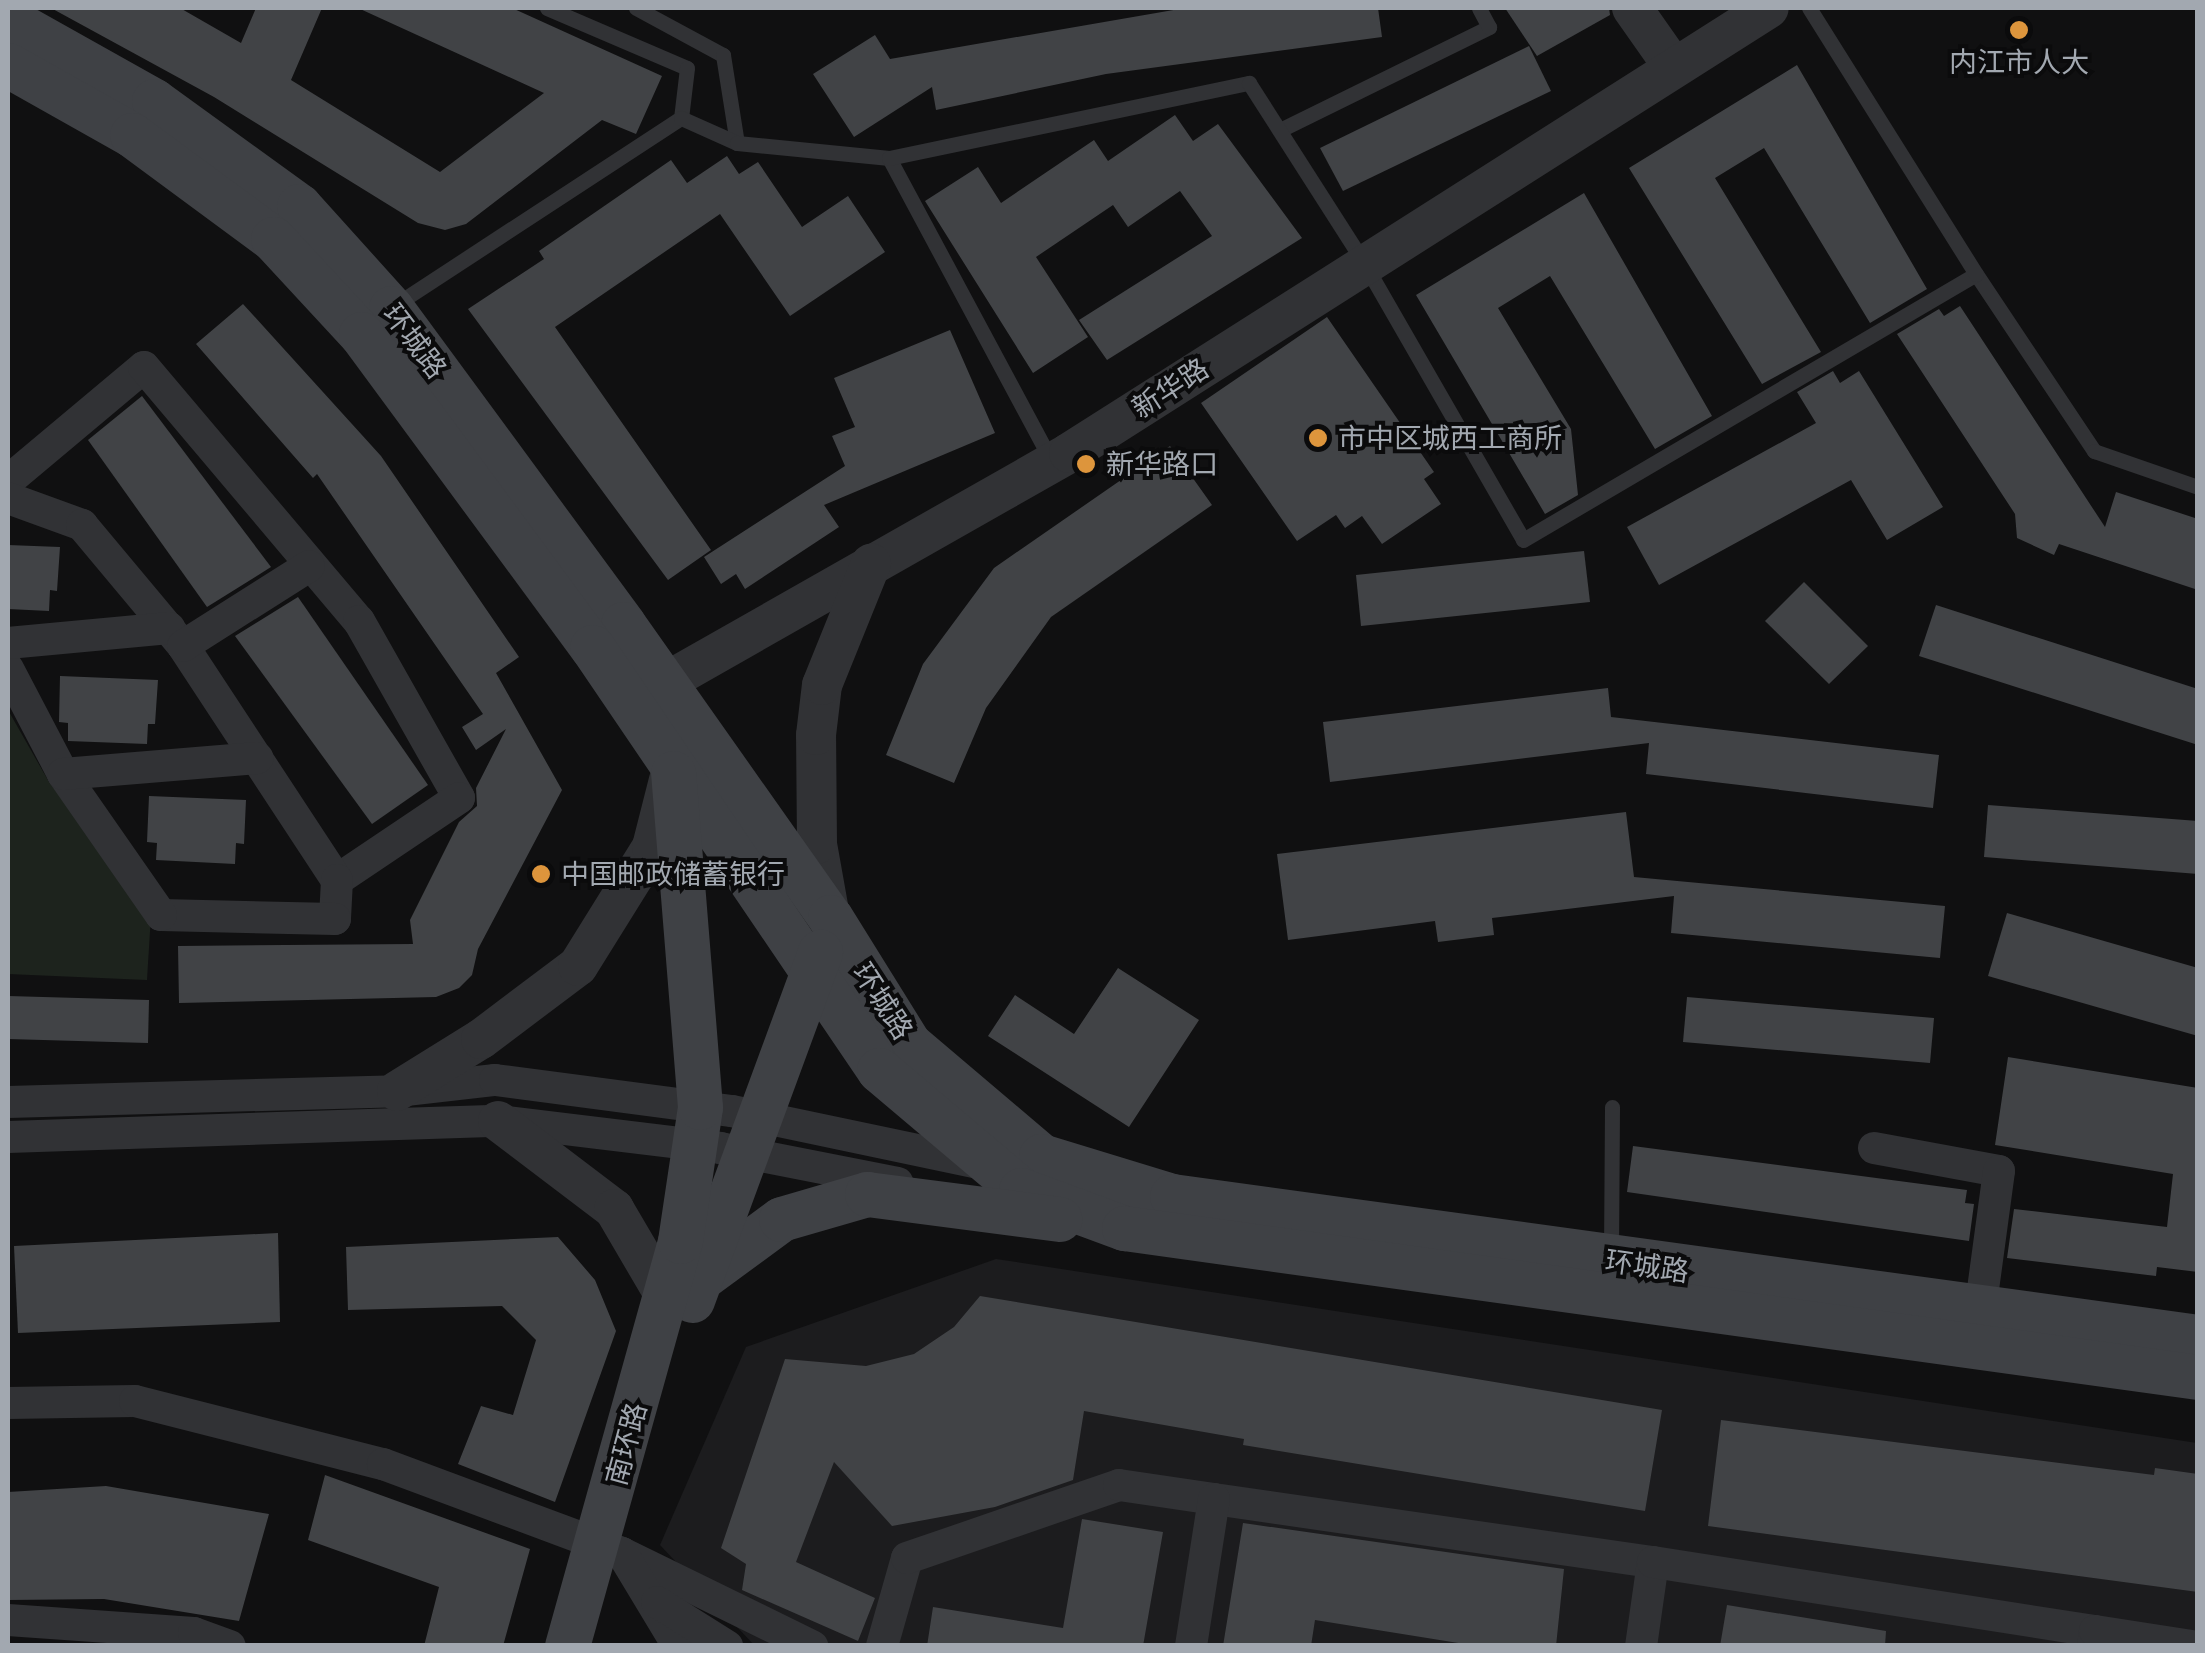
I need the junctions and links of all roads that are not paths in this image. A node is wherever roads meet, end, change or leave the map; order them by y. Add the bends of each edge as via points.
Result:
1 (546, 8) edge
2 (636, 8) edge
3 (1479, 8) edge
4 (1632, 8) edge
5 (1769, 8) edge
6 (1809, 8) edge
7 (8, 19) edge
8 (1672, 64) junction
9 (8, 65) edge
10 (680, 118) junction
11 (1282, 130) junction
12 (737, 143) junction
13 (889, 158) junction
14 (1364, 263) junction
15 (1976, 274) junction
16 (376, 321) junction
17 (1052, 462) junction
18 (8, 481) edge
19 (2198, 487) edge
20 (8, 498) edge
21 (871, 564) junction
22 (308, 566) junction
23 (176, 637) junction
24 (8, 642) edge
25 (8, 669) edge
26 (647, 692) junction
27 (257, 758) junction
28 (673, 766) junction
29 (64, 774) junction
30 (337, 880) junction
31 (830, 917) junction
32 (814, 974) junction
33 (397, 1090) junction
34 (8, 1102) edge
35 (1612, 1107) dead end
36 (498, 1120) junction
37 (697, 1126) junction
38 (754, 1135) junction
39 (8, 1137) edge
40 (1874, 1148) dead end
41 (993, 1166) junction
42 (1125, 1207) junction
43 (1611, 1261) junction
44 (681, 1273) junction
45 (1980, 1311) junction
46 (2198, 1338) edge
47 (2198, 1377) edge
48 (8, 1403) edge
49 (1214, 1499) junction
50 (610, 1549) junction
51 (1653, 1562) junction
52 (648, 1597) junction
53 (8, 1620) edge
54 (2094, 1638) edge
55 (230, 1646) edge
56 (567, 1646) edge
57 (593, 1646) edge
58 (678, 1646) edge
59 (727, 1646) edge
60 (812, 1646) edge
61 (882, 1646) edge
62 (1190, 1646) edge
63 (1641, 1646) edge
64 (2192, 1646) edge

1 - 10 lane via 687,68
2 - 12 lane via 724,56
3 - 11 lane via 1488,27
4 - 8 street
5 - 8 street, 新华路
6 - 15 lane
7 - 16 main road, 环城路 via 154,101 299,206
8 - 14 street, 新华路
9 - 16 main road, 环城路 via 132,135
10 - 12 lane
10 - 16 lane
11 - 13 lane via 1249,83
11 - 14 lane
12 - 13 lane
13 - 17 lane
14 - 15 lane via 1524,540
14 - 17 street, 新华路
15 - 19 lane via 2094,451
16 - 26 main road, 环城路
17 - 21 street, 新华路
18 - 22 street via 144,367
20 - 23 street via 82,524
21 - 26 street, 新华路
21 - 31 street via 822,685 816,735 817,844
22 - 23 street
22 - 30 street via 360,621 459,798
23 - 24 street
23 - 27 street
25 - 29 street
26 - 28 main road, 环城路
26 - 31 main road, 环城路
27 - 29 street
27 - 30 street
28 - 32 main road, 环城路
28 - 33 street via 652,847 578,966 481,1039
28 - 37 main road
29 - 30 street via 161,914 335,919
31 - 32 main road
31 - 42 main road, 环城路 via 909,1044 1041,1156
32 - 38 main road
32 - 41 main road, 环城路 via 879,1070
33 - 34 street
33 - 37 street via 495,1080
35 - 43 lane
36 - 37 street
36 - 39 street
36 - 44 street via 614,1210
37 - 38 street
37 - 44 main road
38 - 41 street
38 - 42 street
38 - 44 main road
40 - 45 street via 2000,1171
41 - 42 main road, 环城路 via 1021,1190
42 - 43 main road, 环城路
42 - 44 main road via 867,1194 781,1219
42 - 47 main road, 环城路
43 - 45 main road, 环城路
44 - 50 main road, 南环路
45 - 46 main road, 环城路
48 - 50 street via 135,1401 382,1464
49 - 51 street
49 - 61 street via 1119,1485 907,1558
49 - 62 street
50 - 52 street
50 - 56 main road, 南环路
50 - 57 main road, 南环路
50 - 60 street
51 - 54 street
51 - 63 street
52 - 58 street
52 - 59 street
53 - 55 street via 194,1632
54 - 64 street

